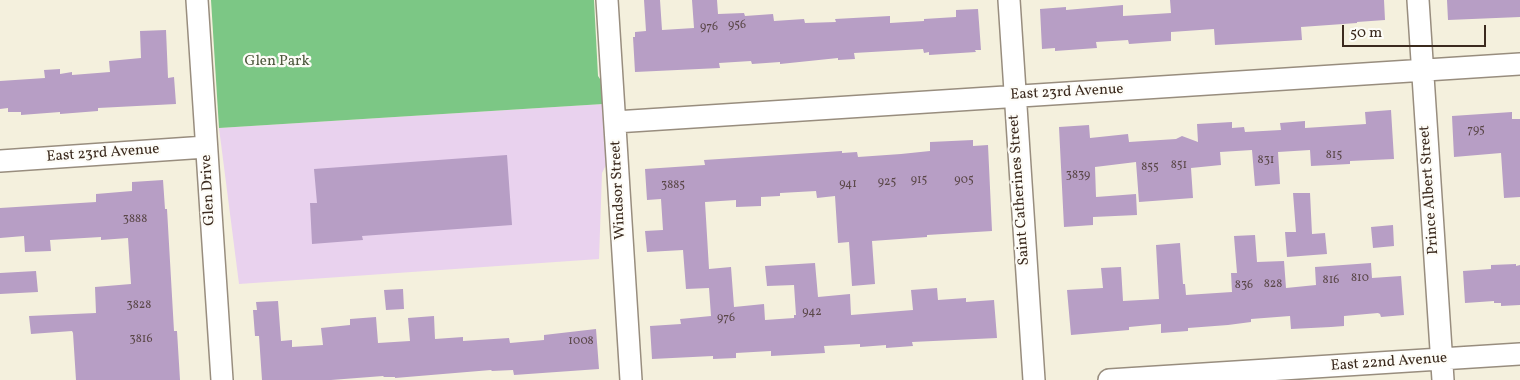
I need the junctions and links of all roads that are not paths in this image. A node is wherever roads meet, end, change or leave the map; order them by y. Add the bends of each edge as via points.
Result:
1 (197, 0) edge
2 (607, 0) edge
3 (1009, 0) edge
4 (1418, 0) edge
5 (1520, 64) edge
6 (1422, 70) junction
7 (1014, 97) junction
8 (615, 122) junction
9 (206, 147) junction
10 (0, 161) edge
11 (1520, 354) edge
12 (1443, 370) edge
13 (222, 380) edge
14 (631, 380) edge
15 (1034, 380) edge
16 (1108, 380) edge

1 - 9 street, Glen Drive
2 - 8 street, Windsor Street
3 - 7 street, Saint Catherines Street
4 - 6 street, Prince Albert Street
5 - 6 street, East 23rd Avenue
6 - 7 street, East 23rd Avenue
6 - 12 street, Prince Albert Street
7 - 8 street, East 23rd Avenue
7 - 15 street, Saint Catherines Street
8 - 14 street, Windsor Street
9 - 10 street, East 23rd Avenue
9 - 13 street, Glen Drive
11 - 12 street, East 22nd Avenue
12 - 16 street, East 22nd Avenue

